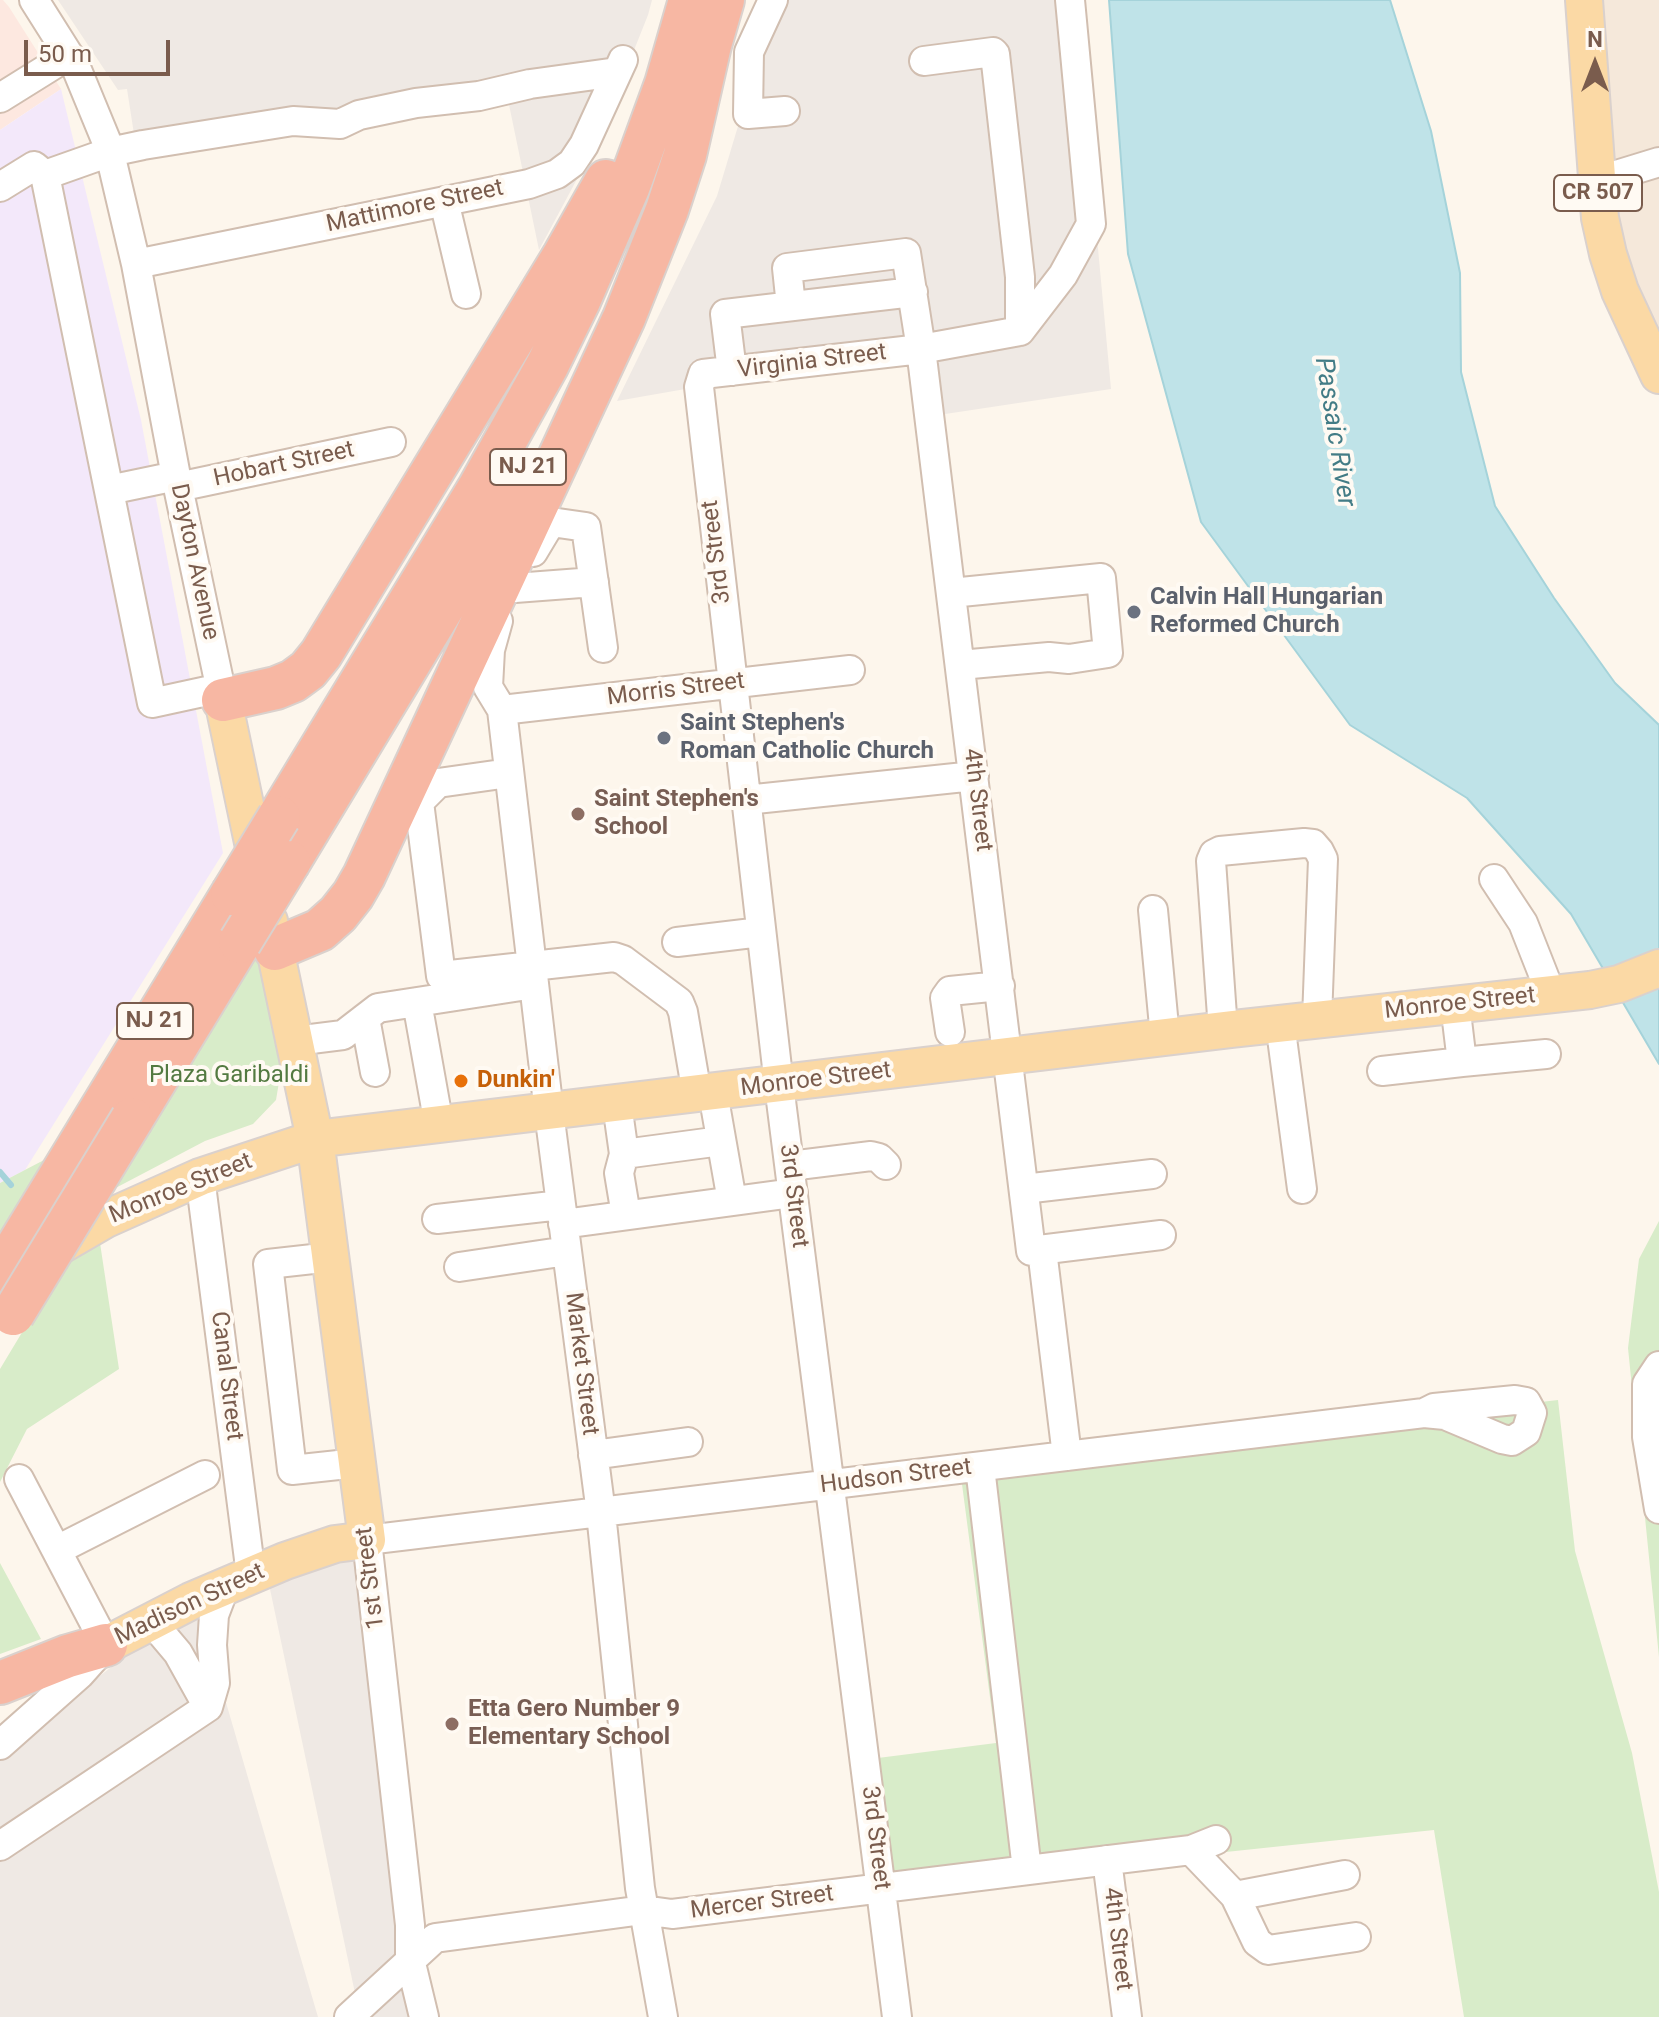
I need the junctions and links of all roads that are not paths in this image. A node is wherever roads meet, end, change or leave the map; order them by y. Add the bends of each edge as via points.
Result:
1 (34, 0) edge
2 (673, 0) edge
3 (690, 0) edge
4 (723, 0) edge
5 (773, 0) edge
6 (1070, 0) edge
7 (1584, 0) edge
8 (710, 45) junction
9 (69, 55) junction
10 (924, 61) dead end
11 (0, 98) edge
12 (785, 111) dead end
13 (110, 152) junction
14 (1659, 162) edge
15 (45, 175) junction
16 (1597, 181) junction
17 (0, 187) edge
18 (444, 201) junction
19 (136, 264) junction
20 (913, 292) junction
21 (466, 294) dead end
22 (791, 306) junction
23 (1020, 331) junction
24 (921, 349) junction
25 (732, 371) junction
26 (703, 374) joint
27 (1659, 375) edge
28 (391, 442) dead end
29 (177, 482) junction
30 (109, 490) junction
31 (594, 582) junction
32 (515, 588) junction
33 (951, 593) junction
34 (603, 648) dead end
35 (960, 665) junction
36 (850, 670) dead end
37 (732, 683) junction
38 (222, 694) junction
39 (502, 710) junction
40 (509, 773) junction
41 (974, 776) junction
42 (746, 800) junction
43 (1494, 879) dead end
44 (1153, 910) dead end
45 (761, 932) junction
46 (677, 942) dead end
47 (258, 946) junction
48 (1659, 968) edge
49 (533, 976) junction
50 (1000, 986) junction
51 (1551, 994) junction
52 (417, 1002) junction
53 (1455, 1004) junction
54 (365, 1018) junction
55 (1317, 1019) junction
56 (1280, 1023) junction
57 (1223, 1030) junction
58 (950, 1032) dead end
59 (1165, 1037) junction
60 (295, 1041) junction
61 (1546, 1054) dead end
62 (1009, 1057) junction
63 (1462, 1062) junction
64 (1382, 1071) dead end
65 (375, 1072) dead end
66 (779, 1085) junction
67 (705, 1094) junction
68 (617, 1104) junction
69 (549, 1112) junction
70 (439, 1125) junction
71 (315, 1139) junction
72 (721, 1141) junction
73 (624, 1154) junction
74 (886, 1165) dead end
75 (1152, 1174) dead end
76 (200, 1177) junction
77 (791, 1179) junction
78 (1024, 1189) junction
79 (1302, 1189) dead end
80 (732, 1201) junction
81 (626, 1215) junction
82 (437, 1219) dead end
83 (564, 1226) junction
84 (1161, 1235) dead end
85 (1037, 1250) junction
86 (331, 1257) junction
87 (459, 1267) dead end
88 (0, 1275) edge
89 (4, 1310) edge
90 (1659, 1366) edge
91 (1424, 1413) dead end
92 (688, 1442) dead end
93 (593, 1455) junction
94 (1067, 1456) junction
95 (357, 1463) junction
96 (980, 1467) junction
97 (205, 1475) dead end
98 (19, 1479) dead end
99 (830, 1485) junction
100 (1658, 1493) edge
101 (601, 1513) junction
102 (367, 1540) junction
103 (57, 1550) junction
104 (238, 1581) junction
105 (151, 1621) junction
106 (106, 1645) junction
107 (0, 1683) edge
108 (208, 1707) junction
109 (0, 1745) edge
110 (0, 1846) edge
111 (1107, 1860) junction
112 (1027, 1870) junction
113 (1345, 1875) dead end
114 (882, 1888) junction
115 (1235, 1896) junction
116 (643, 1910) junction
117 (1356, 1937) dead end
118 (410, 1959) junction
119 (349, 2017) edge
120 (424, 2017) edge
121 (663, 2017) edge
122 (897, 2017) edge
123 (1127, 2017) edge

1 - 9 street, Dayton Avenue
2 - 38 highway via 634,120 600,193 321,654 308,670 276,688
3 - 88 highway, NJ 21, bridge via 632,176 560,340 515,427
4 - 8 highway, NJ 21
5 - 12 street via 749,52 748,114
6 - 23 street via 1091,224 1063,275
7 - 16 main road, CR 507
8 - 47 highway, NJ 21, bridge via 658,200 575,380 483,544 289,862
8 - 47 highway via 685,155 630,304 364,876 320,930
9 - 11 street
9 - 13 street, Dayton Avenue
10 - 23 street via 995,54 1020,277
13 - 15 street
13 - 18 street, Mattimore Street via 293,121 340,124 359,115 479,96 621,64 572,163 529,184
13 - 19 street, Dayton Avenue
14 - 16 street
15 - 17 street via 34,166
15 - 30 street
16 - 27 main road, CR 507 via 1608,254
18 - 19 street, Mattimore Street
18 - 21 street
19 - 29 street, Dayton Avenue
20 - 22 street
20 - 22 street, 4th Street via 906,253 787,268
20 - 24 street, 4th Street
22 - 25 street via 725,314
23 - 24 street, Virginia Street
24 - 25 street, Virginia Street
24 - 33 street, 4th Street
25 - 26 street, Virginia Street
26 - 37 street, 3rd Street via 699,397
28 - 29 street, Hobart Street
29 - 30 street, Hobart Street
29 - 38 street, Dayton Avenue
30 - 38 street via 152,703
31 - 32 street
31 - 32 street, Market Street via 586,527 551,522
31 - 34 street
32 - 39 street, Market Street via 490,650 488,687
33 - 35 street, 4th Street
33 - 35 street via 1101,578 1108,653
35 - 41 street, 4th Street
36 - 37 street, Morris Street
37 - 39 street, Morris Street
37 - 42 street, 3rd Street
38 - 47 main road, Dayton Avenue
39 - 40 street, Market Street
40 - 49 street, Market Street
40 - 49 street via 438,783 419,802 441,976
41 - 42 street
41 - 50 street, 4th Street
42 - 45 street, 3rd Street
43 - 51 street via 1523,923
44 - 59 street
45 - 46 street
45 - 66 street, 3rd Street
47 - 60 main road, Dayton Avenue
47 - 89 highway, NJ 21, bridge via 132,1119
48 - 51 main road, Monroe Street via 1619,984
49 - 52 street
49 - 67 street via 614,957 647,977 679,1002
49 - 69 street, Market Street
50 - 58 street via 950,991 945,998
50 - 62 street, 4th Street
51 - 53 main road, Monroe Street
52 - 54 street via 378,1008
52 - 70 street
53 - 55 main road, Monroe Street
53 - 63 street
54 - 60 street via 343,1035
54 - 65 street
55 - 56 main road, Monroe Street
55 - 57 street via 1323,859 1319,851 1304,843 1220,851 1211,861
56 - 57 main road, Monroe Street
56 - 79 street
57 - 59 main road, Monroe Street
59 - 62 main road, Monroe Street
60 - 71 main road, Dayton Avenue
61 - 63 street
62 - 66 main road, Monroe Street
62 - 78 street, 4th Street
63 - 64 street
66 - 67 main road, Monroe Street
66 - 77 street, 3rd Street
67 - 68 main road, Monroe Street
67 - 72 street
68 - 69 main road, Monroe Street
68 - 73 street
69 - 70 main road, Monroe Street
69 - 83 street, Market Street
70 - 71 main road, Monroe Street
71 - 76 main road, Monroe Street
71 - 86 main road, 1st Street
72 - 73 street
72 - 80 street
73 - 81 street via 619,1173
74 - 77 street via 871,1156
75 - 78 street
76 - 89 main road, Monroe Street via 106,1219
76 - 104 street, Canal Street
77 - 80 street
77 - 99 street, 3rd Street
78 - 85 street, 4th Street
80 - 81 street
81 - 83 street
82 - 83 street
83 - 87 street
83 - 93 street, Market Street
84 - 85 street
85 - 94 street, 4th Street
86 - 95 main road, 1st Street
86 - 95 street via 268,1264 292,1470
90 - 100 street via 1647,1384 1647,1437
91 - 94 street, Hudson Street
92 - 93 street
93 - 101 street, Market Street
94 - 96 street, Hudson Street
95 - 102 main road, 1st Street
96 - 99 street, Hudson Street
96 - 112 street
97 - 103 street
98 - 103 street
99 - 101 street, Hudson Street
99 - 114 street, 3rd Street
101 - 102 street, Hudson Street
101 - 116 street, Market Street
102 - 104 main road, Madison Street via 335,1544
102 - 118 street, 1st Street
103 - 106 street
104 - 105 main road, Madison Street
104 - 108 street via 214,1615 215,1683
105 - 106 main road, Madison Street
105 - 108 street via 178,1653
106 - 107 highway
106 - 109 street, Madison Street
108 - 110 street
111 - 112 street, Mercer Street
111 - 115 street, Mercer Street via 1203,1845
111 - 123 street, 4th Street
112 - 114 street, Mercer Street
113 - 115 street
114 - 116 street, Mercer Street via 672,1914
114 - 122 street, 3rd Street
115 - 117 street via 1257,1942 1268,1950
116 - 118 street, Mercer Street via 435,1938
116 - 121 street, Market Street
118 - 119 street, Mercer Street
118 - 120 street, 1st Street

